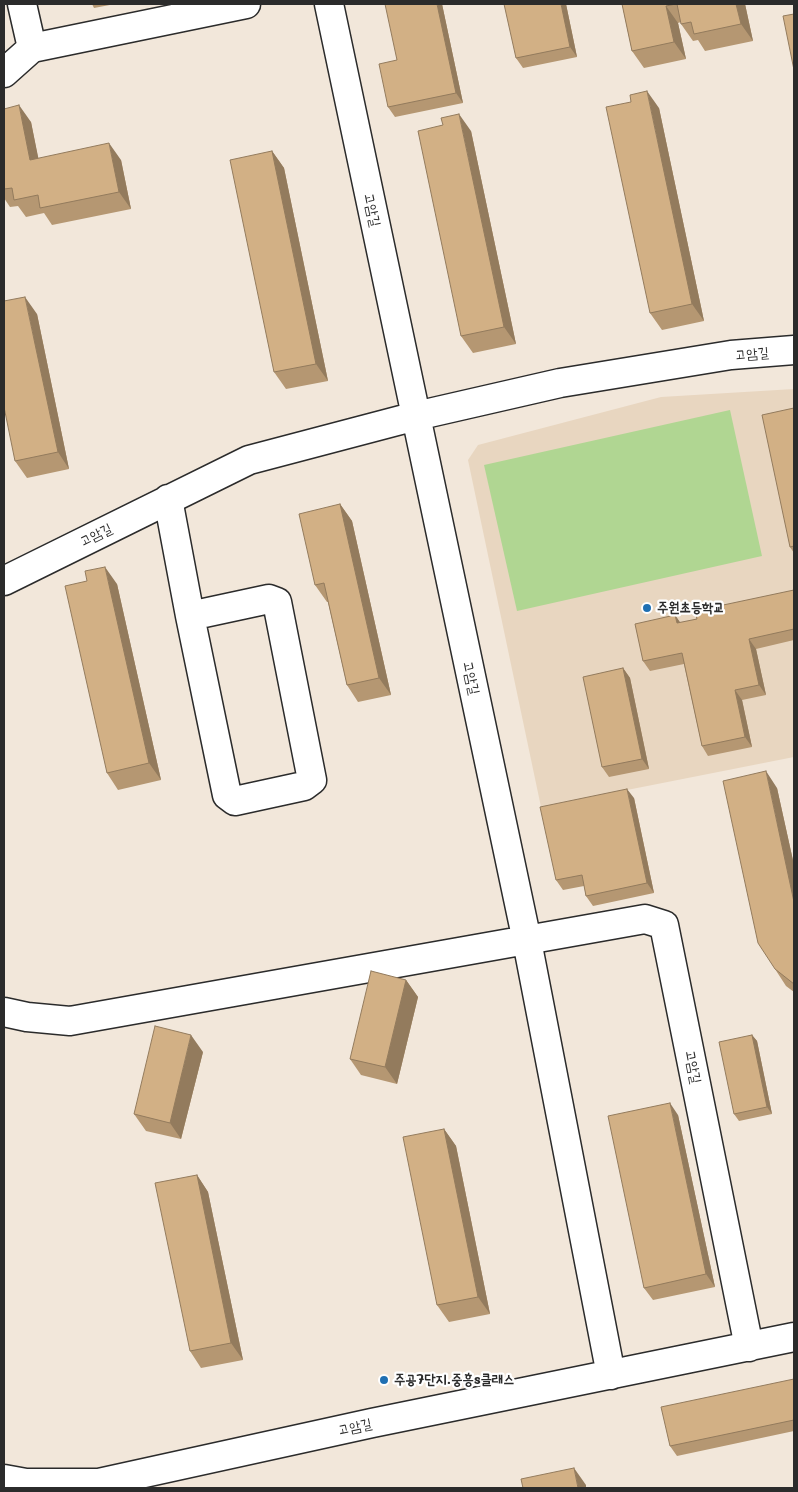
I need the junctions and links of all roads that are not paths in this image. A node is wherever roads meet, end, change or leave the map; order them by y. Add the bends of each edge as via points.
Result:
1 (22, 4) edge
2 (246, 4) edge
3 (329, 4) edge
4 (32, 48) junction
5 (4, 73) edge
6 (794, 350) edge
7 (416, 416) junction
8 (168, 499) junction
9 (4, 581) edge
10 (190, 616) junction
11 (528, 940) junction
12 (4, 1012) edge
13 (794, 1337) edge
14 (749, 1346) junction
15 (611, 1375) junction
16 (4, 1479) edge
17 (100, 1486) edge

1 - 4 street
2 - 4 street
3 - 7 street, 고암길
4 - 5 street
6 - 7 street, 고암길 via 731,355 560,383
7 - 8 street, 고암길 via 249,460
7 - 11 street, 고암길
8 - 9 street, 고암길
8 - 10 street
10 - 10 street via 227,795 235,801 304,786 312,780 277,602 269,599
11 - 12 street via 70,1022
11 - 14 street, 고암길 via 644,919 664,925
11 - 15 street, 고암길
13 - 14 street, 고암길
14 - 15 street, 고암길
15 - 17 street, 고암길 via 372,1423
16 - 17 street, 고암길

